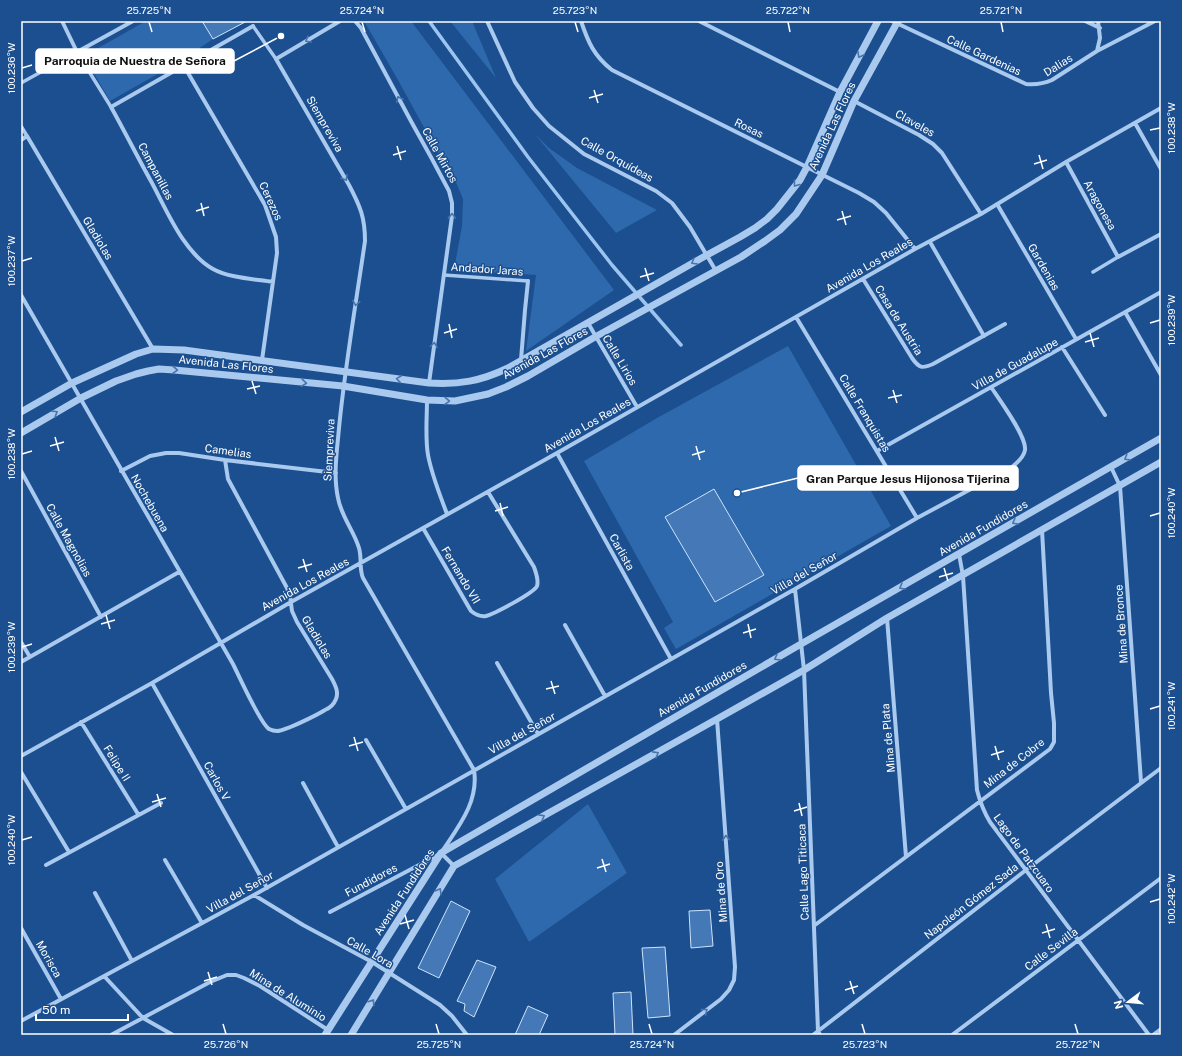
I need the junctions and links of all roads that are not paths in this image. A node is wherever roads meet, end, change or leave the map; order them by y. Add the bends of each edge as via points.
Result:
1 (62, 21) edge
2 (133, 21) edge
3 (340, 21) edge
4 (356, 21) edge
5 (487, 21) edge
6 (581, 21) edge
7 (699, 21) edge
8 (878, 21) edge
9 (1085, 21) edge
10 (1098, 21) edge
11 (1155, 21) edge
12 (896, 22) edge
13 (253, 26) joint
14 (1100, 28) junction
15 (1097, 51) junction
16 (77, 52) junction
17 (276, 59) junction
18 (184, 66) junction
19 (21, 83) edge
20 (1026, 84) joint
21 (840, 92) junction
22 (854, 101) junction
23 (111, 107) junction
24 (1161, 108) edge
25 (1135, 123) junction
26 (21, 126) edge
27 (27, 136) junction
28 (21, 140) edge
29 (1066, 162) junction
30 (807, 167) junction
31 (1161, 169) edge
32 (822, 175) junction
33 (997, 204) junction
34 (981, 214) junction
35 (1161, 234) edge
36 (930, 242) junction
37 (915, 249) junction
38 (707, 255) junction
39 (1118, 257) junction
40 (716, 271) junction
41 (1093, 272) dead end
42 (444, 275) junction
43 (864, 279) junction
44 (528, 281) joint
45 (273, 282) junction
46 (1161, 292) edge
47 (21, 295) edge
48 (1125, 312) junction
49 (796, 317) junction
50 (588, 323) junction
51 (1005, 324) dead end
52 (984, 336) junction
53 (596, 337) junction
54 (1076, 339) junction
55 (1062, 347) junction
56 (153, 349) junction
57 (262, 360) junction
58 (521, 360) junction
59 (345, 372) junction
60 (1161, 375) edge
61 (72, 383) junction
62 (429, 383) junction
63 (343, 386) junction
64 (991, 387) junction
65 (81, 398) junction
66 (427, 400) junction
67 (637, 407) junction
68 (21, 412) edge
69 (1105, 415) dead end
70 (21, 433) edge
71 (1161, 438) edge
72 (877, 451) junction
73 (557, 453) junction
74 (224, 460) junction
75 (1161, 462) edge
76 (1111, 467) junction
77 (21, 471) edge
78 (121, 471) junction
79 (336, 473) junction
80 (1120, 486) junction
81 (488, 492) junction
82 (447, 514) junction
83 (917, 518) junction
84 (423, 528) junction
85 (1042, 530) junction
86 (959, 554) junction
87 (361, 563) junction
88 (179, 572) junction
89 (963, 576) junction
90 (795, 589) junction
91 (291, 602) junction
92 (101, 617) junction
93 (887, 618) junction
94 (565, 625) dead end
95 (21, 642) edge
96 (220, 643) junction
97 (801, 644) junction
98 (30, 657) junction
99 (671, 659) junction
100 (21, 662) edge
101 (497, 663) dead end
102 (804, 670) junction
103 (152, 683) junction
104 (605, 696) junction
105 (717, 719) junction
106 (262, 720) joint
107 (81, 722) junction
108 (538, 734) junction
109 (366, 740) dead end
110 (21, 756) edge
111 (1161, 768) edge
112 (474, 770) junction
113 (21, 772) edge
114 (1141, 782) junction
115 (303, 783) dead end
116 (980, 802) junction
117 (161, 803) dead end
118 (406, 809) junction
119 (138, 814) junction
120 (338, 847) junction
121 (69, 852) junction
122 (441, 853) junction
123 (906, 857) junction
124 (165, 860) dead end
125 (46, 865) dead end
126 (454, 866) junction
127 (1026, 870) junction
128 (1161, 878) edge
129 (267, 888) junction
130 (95, 893) dead end
131 (254, 895) junction
132 (330, 912) dead end
133 (202, 923) junction
134 (815, 926) junction
135 (21, 928) edge
136 (1078, 940) junction
137 (132, 961) junction
138 (372, 962) junction
139 (390, 974) junction
140 (104, 976) junction
141 (61, 999) junction
142 (143, 1018) junction
143 (21, 1021) edge
144 (1161, 1029) edge
145 (326, 1033) edge
146 (819, 1033) edge
147 (110, 1035) edge
148 (173, 1035) edge
149 (351, 1035) edge
150 (467, 1035) edge
151 (674, 1035) edge
152 (813, 1035) edge
153 (952, 1035) edge
154 (1149, 1035) edge
155 (1153, 1035) edge

1 - 16 street, Campanillas
2 - 16 street
3 -> 17 street
42 -> 4 street, Calle Mirtos via 452,216 449,191
5 - 38 street, Calle Orquídeas via 515,82 548,126 584,154 656,191 672,203
6 - 30 street, Rosas via 591,47 612,70
7 - 21 street
8 -> 21 street, Avenida Las Flores
9 - 14 street
10 - 14 street
11 - 15 street, Dalias
12 - 20 street, Calle Gardenias
12 - 22 street, Avenida Las Flores
13 - 17 street
13 - 18 street
14 - 15 street
15 - 20 street, Dalias via 1045,83
16 - 19 street
16 - 23 street, Campanillas
17 -> 59 street, Siempreviva via 359,203 366,226 366,241
18 - 23 street
18 - 45 street, Cerezos via 265,205 276,237 277,253
21 - 30 street, Avenida Las Flores
22 - 32 street, Avenida Las Flores
22 - 34 street, Claveles via 933,144 942,153
23 - 45 street, Campanillas via 173,222 200,260 214,270 232,276
24 - 25 street, Avenida Los Reales
25 - 29 street, Avenida Los Reales
25 - 31 street
26 - 27 street
27 - 28 street
27 - 56 street, Gladiolas
29 - 33 street, Avenida Los Reales
29 - 39 street, Aragonesa
30 - 32 street, Rosas
30 -> 38 street, Avenida Las Flores via 792,191 767,219
32 - 37 street, Rosas via 874,202
32 - 40 street, Avenida Las Flores via 796,214 780,230
33 - 34 street, Avenida Los Reales
33 - 54 street, Gardenias
34 - 36 street, Avenida Los Reales
35 - 39 street
36 - 37 street, Avenida Los Reales
36 - 52 street
37 - 43 street, Avenida Los Reales
38 - 40 street, Calle Orquídeas
38 -> 50 street, Avenida Las Flores
39 - 41 street
40 - 53 street, Avenida Las Flores
42 - 44 street, Andador Jaras
62 -> 42 street, Calle Mirtos
43 - 49 street, Avenida Los Reales
43 - 52 street, Casa de Austria via 917,365 923,367 933,364
44 - 58 street
45 - 57 street, Cerezos
46 - 48 street, Villa de Guadalupe
47 - 61 street, Nochebuena
48 - 54 street, Villa de Guadalupe
48 - 60 street
49 - 67 street, Avenida Los Reales
49 - 72 street, Calle Franquistas
50 - 53 street, Calle Lirios
50 - 58 street, Avenida Las Flores
51 - 52 street
66 -> 53 street, Avenida Las Flores via 455,401 488,394 528,376
53 - 67 street, Calle Lirios
54 - 55 street, Villa de Guadalupe
55 - 64 street, Villa de Guadalupe
55 - 69 street
56 - 57 street, Avenida Las Flores via 173,349
56 - 61 street, Avenida Las Flores via 131,356
57 - 59 street, Avenida Las Flores
58 - 62 street, Avenida Las Flores via 495,374 473,381
62 -> 59 street, Avenida Las Flores
59 - 63 street, Siempreviva
61 - 65 street, Nochebuena
61 - 68 street, Avenida Las Flores
65 -> 63 street, Avenida Las Flores via 132,375 159,369
63 - 66 street, Avenida Las Flores
63 - 79 street, Siempreviva
64 - 72 street, Villa de Guadalupe
64 - 83 street, Villa del Señor via 1021,434 1025,451 1012,467
70 -> 65 street, Avenida Las Flores
65 - 78 street, Nochebuena
66 - 82 street via 428,454
67 - 73 street, Avenida Los Reales
71 -> 76 street, Avenida Fundidores
72 - 83 street, Calle Franquistas
73 - 81 street, Avenida Los Reales
73 - 99 street, Carlista
74 - 78 street, Camelias via 166,453 150,456
74 - 79 street, Camelias
74 - 91 street, Gladiolas via 228,479 284,582
75 - 80 street
76 - 80 street, Mina de Bronce
76 -> 86 street, Avenida Fundidores
77 - 92 street, Calle Magnolias
78 - 88 street, Nochebuena
79 - 87 street, Siempreviva via 340,506 358,543
80 - 85 street
80 - 114 street, Mina de Bronce
81 - 82 street, Avenida Los Reales
81 - 84 street, Fernando VII via 534,568 538,581 530,593 486,616 471,612
82 - 84 street, Avenida Los Reales
83 - 90 street, Villa del Señor
84 - 87 street, Avenida Los Reales
85 - 89 street
85 - 116 street, Mina de Cobre via 1054,742 1050,749
86 - 89 street, Lago de Patzcuaro
86 -> 97 street, Avenida Fundidores
87 - 91 street, Avenida Los Reales
87 - 112 street, Siempreviva via 363,578
88 - 92 street
88 - 96 street, Nochebuena
89 - 93 street
89 - 116 street, Lago de Patzcuaro via 976,778
90 - 97 street, Calle Lago Titicaca
90 - 99 street, Villa del Señor
91 - 96 street, Avenida Los Reales
91 - 106 street, Gladiolas via 297,622 335,684 336,699 326,710 283,730 272,731
92 - 98 street
93 - 102 street
93 - 123 street, Mina de Plata
94 - 104 street
95 - 98 street
96 - 103 street, Avenida Los Reales
96 - 106 street, Nochebuena
97 - 102 street, Calle Lago Titicaca
97 -> 122 street, Avenida Fundidores
98 - 100 street
99 - 104 street, Villa del Señor
101 - 108 street
102 - 105 street
102 - 134 street, Calle Lago Titicaca
103 - 107 street, Avenida Los Reales
103 - 129 street, Carlos V
104 - 108 street, Villa del Señor
126 -> 105 street
151 -> 105 street, Mina de Oro via 721,998 734,980
107 - 110 street, Avenida Los Reales
107 - 119 street, Felipe II
108 - 112 street, Villa del Señor
109 - 118 street
111 - 114 street, Napoleón Gómez Sada
112 - 118 street, Villa del Señor
112 - 122 street via 475,780 470,804
113 - 121 street
114 - 127 street, Napoleón Gómez Sada
115 - 120 street
116 - 123 street, Mina de Cobre
116 - 127 street, Lago de Patzcuaro via 990,822
117 - 119 street
118 - 120 street, Villa del Señor
119 - 121 street
120 - 129 street, Villa del Señor
121 - 125 street
122 - 126 street
122 - 132 street, Fundidores
122 - 138 street, Avenida Fundidores
123 - 134 street, Mina de Cobre
124 - 133 street
139 -> 126 street
127 - 136 street, Lago de Patzcuaro
127 - 146 street, Napoleón Gómez Sada
128 - 136 street, Calle Sevilla
129 - 131 street, Villa del Señor
130 - 137 street
131 - 133 street, Villa del Señor
131 - 138 street, Calle Lora
133 - 137 street, Villa del Señor
134 - 146 street, Calle Lago Titicaca
135 - 141 street, Morisca
136 - 153 street, Calle Sevilla
136 - 154 street, Lago de Patzcuaro
137 - 140 street, Villa del Señor
138 - 139 street, Calle Lora
138 - 145 street, Avenida Fundidores
149 -> 139 street
139 - 150 street, Calle Lora via 440,1005
140 - 141 street, Villa del Señor
140 - 142 street
141 - 143 street, Villa del Señor
142 - 145 street, Mina de Aluminio via 216,979 231,974 260,986
142 - 147 street, Mina de Aluminio
142 - 148 street
144 - 155 street
146 - 152 street, Napoleón Gómez Sada

